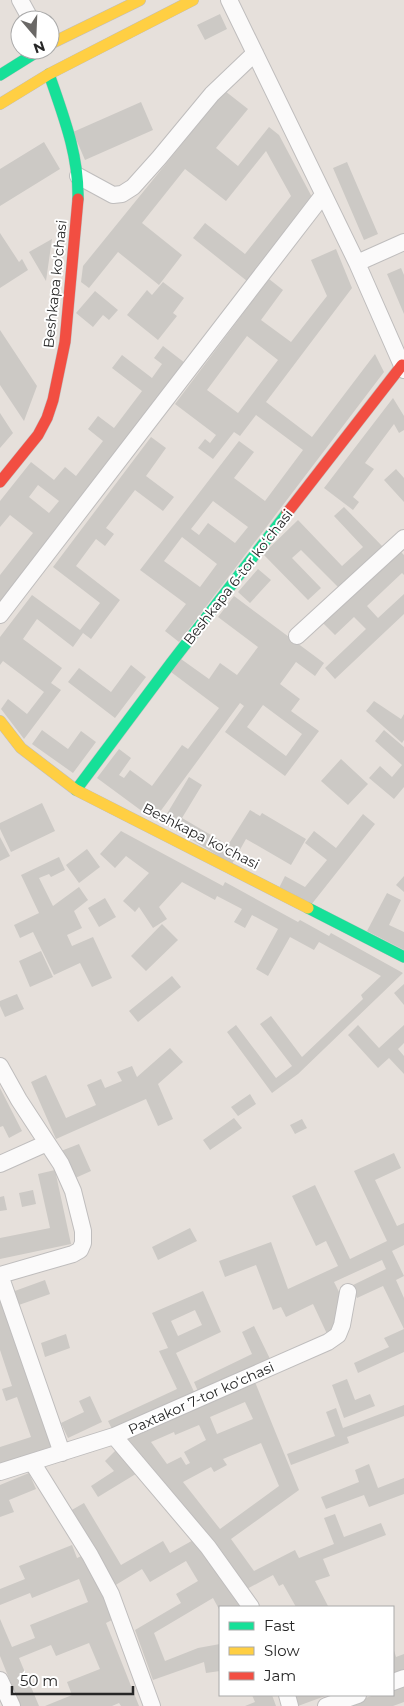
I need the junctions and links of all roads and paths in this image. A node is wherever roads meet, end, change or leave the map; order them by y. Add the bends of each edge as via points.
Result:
1 (140, 0) edge
2 (193, 0) edge
3 (229, 0) edge
4 (60, 39) edge
5 (255, 53) junction
6 (24, 60) edge
7 (49, 74) junction
8 (0, 75) edge
9 (0, 104) edge
10 (78, 176) junction
11 (324, 195) junction
12 (404, 242) edge
13 (357, 263) junction
14 (403, 367) edge
15 (0, 482) edge
16 (404, 538) edge
17 (0, 614) edge
18 (297, 636) dead end
19 (0, 721) edge
20 (76, 790) junction
21 (404, 957) edge
22 (2, 1076) edge
23 (47, 1144) junction
24 (0, 1164) edge
25 (0, 1275) edge
26 (348, 1292) dead end
27 (114, 1436) junction
28 (62, 1453) junction
29 (32, 1462) junction
30 (0, 1472) edge
31 (251, 1606) edge
32 (0, 1680) edge
33 (355, 1696) edge
34 (12, 1706) edge
35 (152, 1706) edge
36 (326, 1706) edge

1 - 4 main road
2 - 7 main road
3 - 5 street
5 - 10 street via 212,94 133,187 113,195
5 - 11 street
6 - 8 main road
7 - 9 main road
7 - 10 main road, Beshkapa ko'chasi via 72,142
10 - 15 main road, Beshkapa ko'chasi via 79,201 66,340 56,392 47,420 32,444
11 - 13 street
11 - 17 street
12 - 13 street
13 - 14 street
14 - 20 main road, Beshkapa 6-tor koʻchasi via 171,663
16 - 18 street
19 - 20 main road, Beshkapa ko'chasi via 21,748
20 - 21 main road, Beshkapa ko'chasi
22 - 23 street
23 - 24 street
23 - 25 street via 61,1164 73,1191 83,1243 73,1254
25 - 28 street
26 - 27 street, Paxtakor 7-tor koʻchasi via 340,1330 328,1342
27 - 28 street
27 - 31 street, Paxtakor 7-tor koʻchasi via 208,1547
28 - 29 street
29 - 30 street
29 - 35 street via 111,1594
32 - 34 street
33 - 36 street

